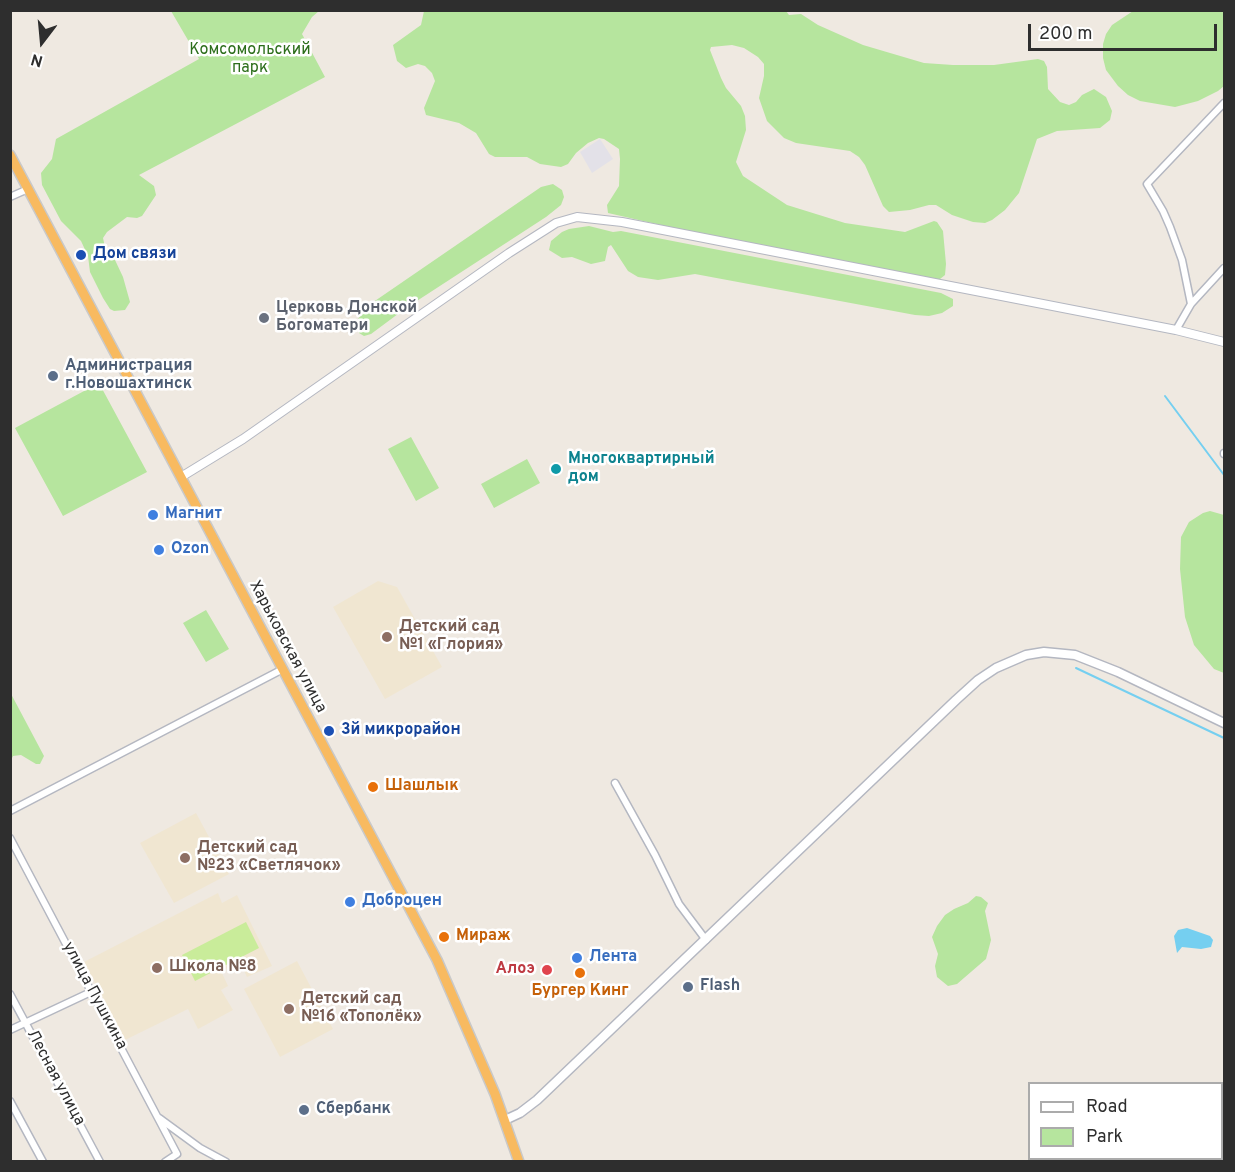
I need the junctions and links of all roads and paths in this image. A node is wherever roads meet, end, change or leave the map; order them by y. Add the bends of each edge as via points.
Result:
1 (1224, 103) edge
2 (10, 155) edge
3 (15, 175) edge
4 (28, 189) junction
5 (10, 197) edge
6 (1224, 268) edge
7 (1191, 304) junction
8 (1176, 330) junction
9 (1224, 342) edge
10 (181, 477) junction
11 (283, 669) junction
12 (1224, 723) edge
13 (615, 783) dead end
14 (10, 811) edge
15 (10, 838) edge
16 (706, 940) junction
17 (93, 991) junction
18 (10, 994) edge
19 (25, 1022) junction
20 (10, 1030) edge
21 (10, 1101) edge
22 (159, 1118) junction
23 (505, 1120) junction
24 (43, 1161) edge
25 (100, 1161) edge
26 (165, 1161) edge
27 (226, 1161) edge
28 (519, 1161) edge

1 - 7 street via 1147,184 1174,238
2 - 3 highway, Харьковская улица
3 - 4 highway, Харьковская улица
4 - 5 street
4 - 10 highway, Харьковская улица
6 - 7 street
7 - 8 street
8 - 9 street
8 - 10 street via 577,216 556,223 517,248 243,439
10 - 11 highway, Харьковская улица
11 - 14 street
11 - 23 highway, Харьковская улица via 441,968
12 - 16 main road via 1075,655 1044,652 1011,660 978,680 956,700
13 - 16 street via 679,904
15 - 17 street, улица Пушкина
16 - 23 main road via 537,1100
17 - 19 street
17 - 22 street, улица Пушкина
18 - 19 street, Лесная улица
19 - 20 street
19 - 25 street, Лесная улица
21 - 24 street
22 - 26 street, улица Пушкина via 177,1154
22 - 27 street via 200,1148
23 - 28 highway, Харьковская улица

